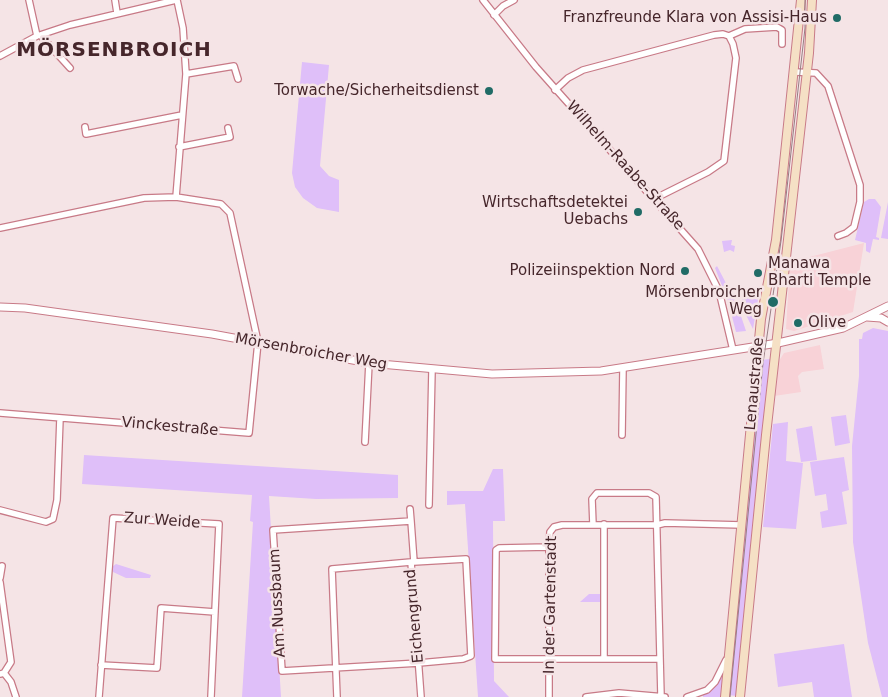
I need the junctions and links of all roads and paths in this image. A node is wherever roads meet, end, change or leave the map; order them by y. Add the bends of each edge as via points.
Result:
1 (29, 0) edge
2 (114, 0) edge
3 (177, 0) edge
4 (483, 0) edge
5 (514, 0) edge
6 (801, 0) edge
7 (812, 0) edge
8 (117, 13) junction
9 (494, 15) junction
10 (39, 36) junction
11 (729, 36) junction
12 (782, 44) dead end
13 (0, 56) edge
14 (70, 68) dead end
15 (795, 72) junction
16 (807, 73) junction
17 (186, 74) junction
18 (238, 79) dead end
19 (555, 90) junction
20 (182, 115) junction
21 (85, 127) dead end
22 (228, 128) dead end
23 (179, 147) junction
24 (176, 197) junction
25 (654, 199) junction
26 (0, 228) edge
27 (838, 236) dead end
28 (888, 306) edge
29 (0, 307) edge
30 (867, 317) junction
31 (888, 322) edge
32 (258, 342) junction
33 (778, 343) junction
34 (758, 346) junction
35 (734, 350) junction
36 (369, 363) junction
37 (623, 368) junction
38 (432, 370) junction
39 (0, 413) edge
40 (60, 418) junction
41 (622, 435) dead end
42 (365, 442) dead end
43 (429, 505) dead end
44 (410, 509) dead end
45 (0, 510) edge
46 (411, 521) junction
47 (604, 524) junction
48 (592, 525) junction
49 (742, 525) junction
50 (657, 526) junction
51 (550, 547) junction
52 (412, 562) junction
53 (2, 566) dead end
54 (0, 580) edge
55 (215, 612) junction
56 (730, 649) junction
57 (549, 659) junction
58 (604, 659) junction
59 (660, 659) junction
60 (419, 663) junction
61 (101, 665) junction
62 (335, 668) junction
63 (2, 674) edge
64 (661, 696) edge
65 (16, 697) edge
66 (100, 697) edge
67 (211, 697) edge
68 (337, 697) edge
69 (421, 697) edge
70 (549, 697) edge
71 (586, 697) edge
72 (665, 697) edge
73 (687, 697) edge
74 (725, 697) edge
75 (740, 697) edge

1 - 10 street
2 - 8 street
3 - 8 street
3 - 17 street via 183,28
4 - 9 street, Wilhelm-Raabe-Straße
5 - 9 street
6 - 15 main road, Lenaustraße
7 - 16 main road, Lenaustraße
8 - 10 street
9 - 19 street, Wilhelm-Raabe-Straße
10 - 13 street
10 - 14 street
11 - 12 street via 744,29 777,27 782,30
11 - 19 street via 714,35 584,70
11 - 25 street via 736,58 725,158 721,164
15 - 16 street
15 - 34 main road, Lenaustraße via 776,240
16 - 27 street via 816,73 828,86 862,191 854,226
16 - 33 main road, Lenaustraße
17 - 18 street via 234,66
17 - 20 street
19 - 25 street, Wilhelm-Raabe-Straße
20 - 21 street via 86,134
20 - 23 street
22 - 23 street via 230,137
23 - 24 street
24 - 26 street via 144,198
24 - 32 street via 219,203 230,214
25 - 35 street, Wilhelm-Raabe-Straße via 705,260 719,291
28 - 30 street, Mörsenbroicher Weg
29 - 32 street, Mörsenbroicher Weg via 42,310
30 - 31 street
30 - 33 street, Mörsenbroicher Weg via 825,333
32 - 36 street, Mörsenbroicher Weg
32 - 40 street, Vinckestraße via 249,433
33 - 34 street, Mörsenbroicher Weg
33 - 75 main road, Lenaustraße
34 - 35 street, Mörsenbroicher Weg
34 - 49 main road, Lenaustraße
35 - 37 street, Mörsenbroicher Weg
36 - 38 street, Mörsenbroicher Weg
36 - 42 street
37 - 38 street, Mörsenbroicher Weg via 492,374
37 - 41 street
38 - 43 street
39 - 40 street, Vinckestraße
40 - 45 street via 54,516 50,522
44 - 46 street
46 - 52 street
46 - 62 street, Am Nussbaum via 273,530 282,671
47 - 48 street, In der Gartenstadt
47 - 50 street, In der Gartenstadt
47 - 58 street
48 - 50 street via 594,495 649,493 656,497
48 - 51 street, In der Gartenstadt via 554,527 550,532
49 - 50 street, In der Gartenstadt via 665,523
49 - 56 main road, Lenaustraße
50 - 59 street
51 - 57 street, In der Gartenstadt
51 - 57 street via 500,548 495,552 495,659
52 - 60 street, Eichengrund
52 - 60 street via 466,559 471,656
52 - 62 street, Eichengrund via 332,569
53 - 54 street
54 - 63 street via 11,662
55 - 61 street via 161,608 157,668
55 - 61 street, Zur Weide via 219,524 113,518
55 - 67 street, Zur Weide
56 - 73 street via 715,682 700,694
56 - 74 main road, Lenaustraße
57 - 58 street
57 - 70 street, In der Gartenstadt
58 - 59 street
59 - 64 street
60 - 62 street
60 - 69 street, Eichengrund
61 - 66 street, Zur Weide
62 - 68 street, Eichengrund
63 - 65 street via 13,684
64 - 71 street via 619,693
64 - 72 street

